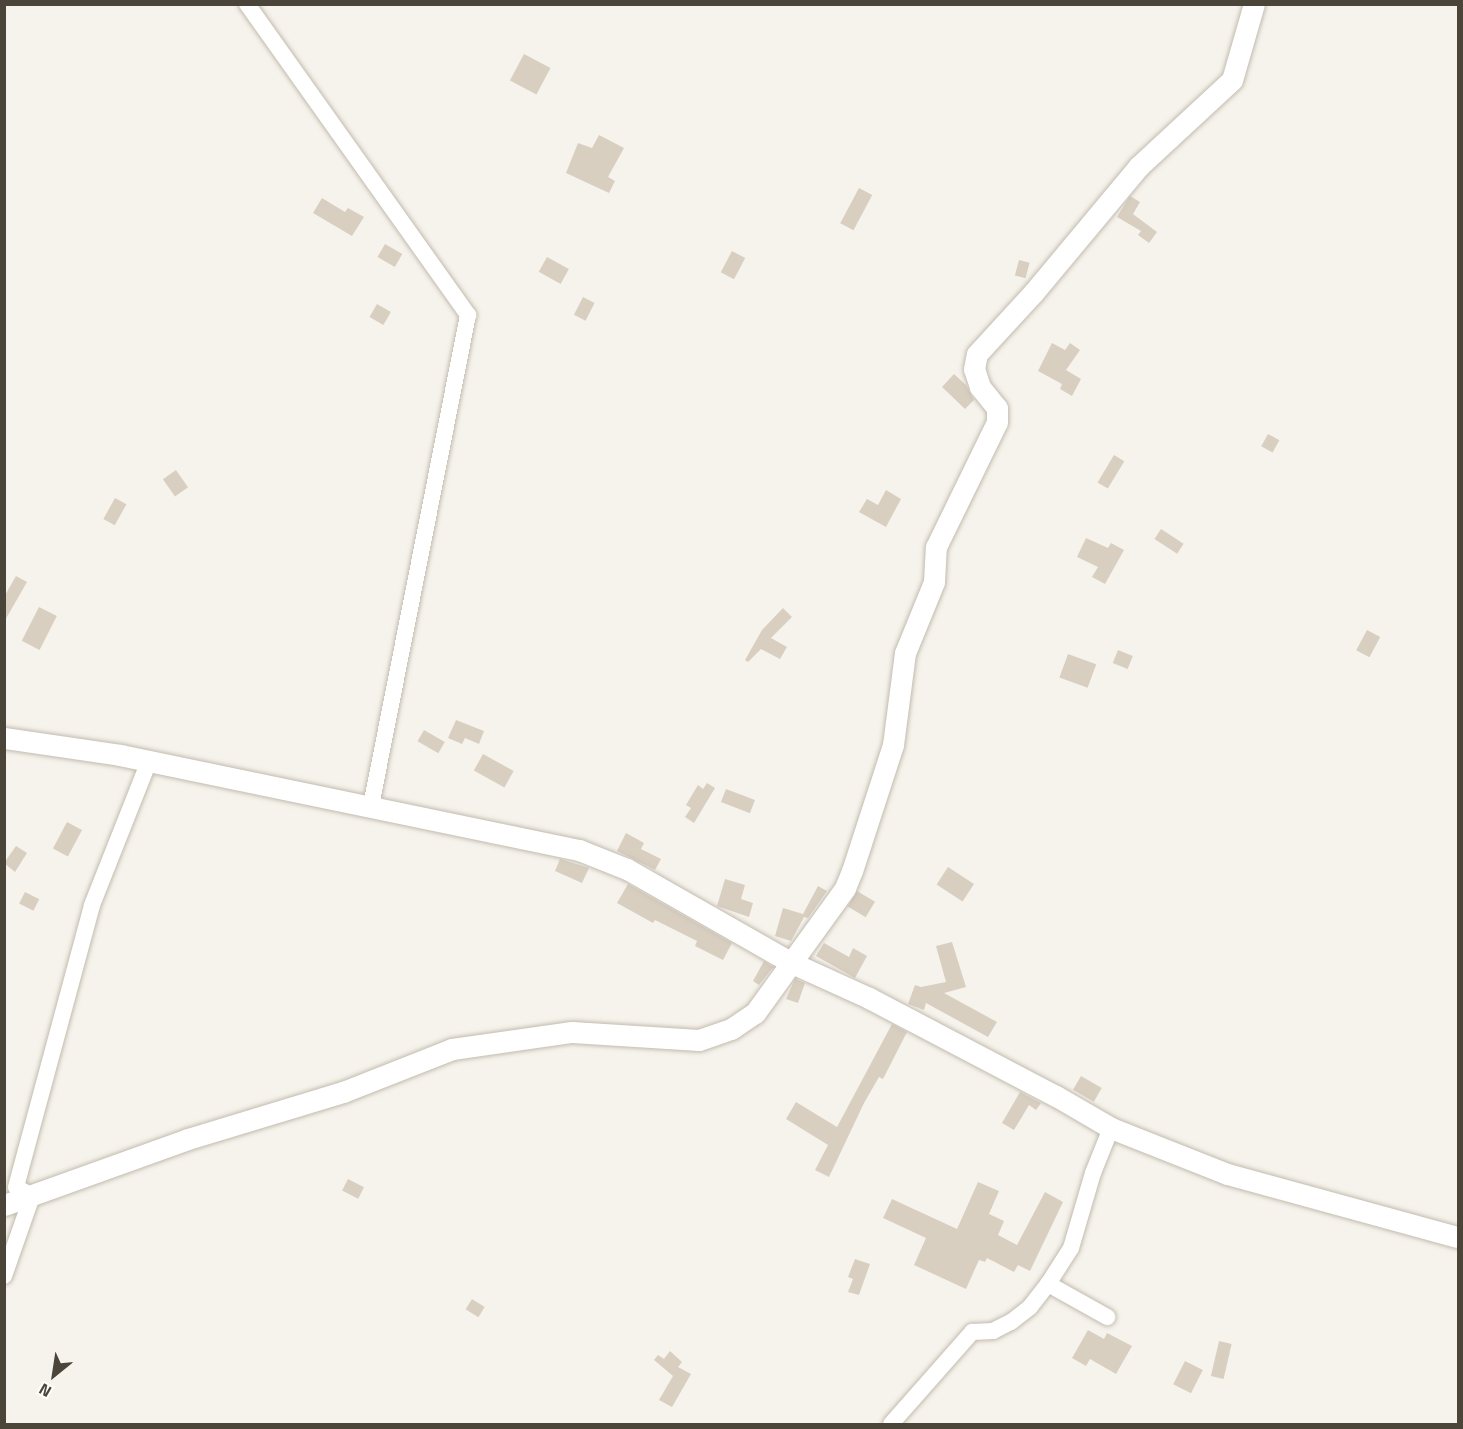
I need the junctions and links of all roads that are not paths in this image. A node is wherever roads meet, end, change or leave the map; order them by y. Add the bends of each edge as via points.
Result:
1 (247, 4) edge
2 (1254, 4) edge
3 (4, 738) edge
4 (149, 761) junction
5 (371, 806) junction
6 (792, 963) junction
7 (1111, 1128) junction
8 (32, 1196) junction
9 (4, 1205) edge
10 (1458, 1237) edge
11 (4, 1276) edge
12 (1048, 1284) junction
13 (1107, 1317) dead end
14 (891, 1425) edge

1 - 5 street via 468,315
2 - 6 street via 1232,80 1138,167 977,354 974,369 980,387 997,408 997,422 936,547 934,582 905,653 893,745 852,871 845,888
3 - 4 street
4 - 5 street
4 - 8 street via 92,905 43,1086 16,1187
5 - 6 street via 604,858
6 - 7 street via 890,1009
6 - 8 street via 755,1013 731,1029 699,1040 572,1032 452,1048 343,1092 188,1139
7 - 10 street via 1227,1174
7 - 12 street via 1071,1248
8 - 9 street
8 - 11 street
12 - 13 street
12 - 14 street via 1030,1307 1011,1322 993,1331 972,1332

